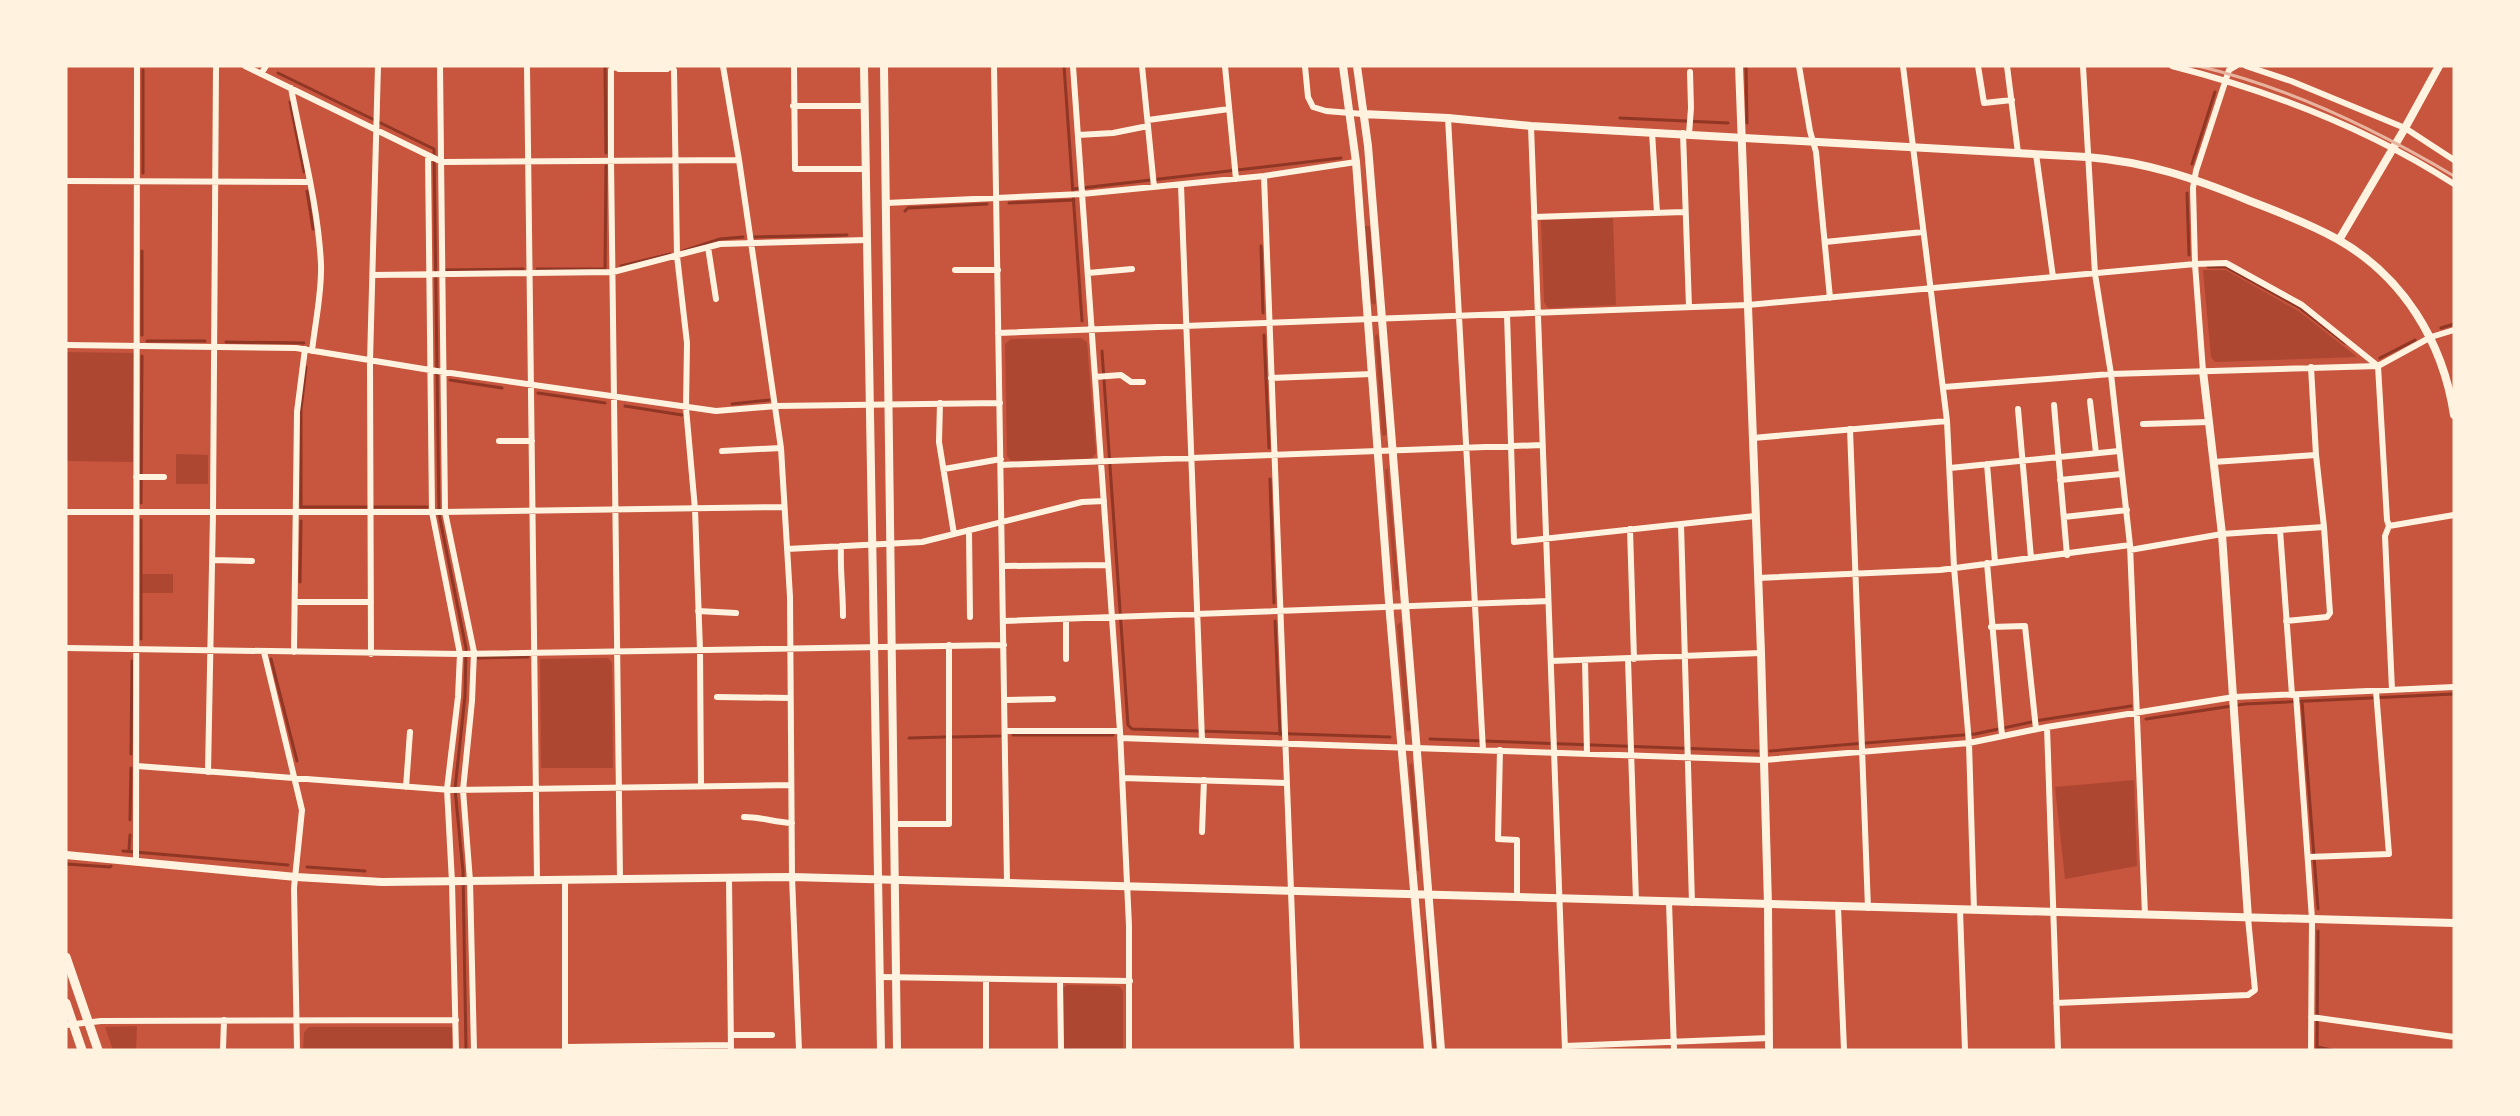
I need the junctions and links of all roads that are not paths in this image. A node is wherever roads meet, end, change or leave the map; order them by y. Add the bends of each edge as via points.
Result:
1 (137, 66) edge
2 (216, 66) edge
3 (245, 66) edge
4 (266, 66) edge
5 (378, 66) edge
6 (440, 66) edge
7 (527, 66) edge
8 (613, 66) edge
9 (671, 66) edge
10 (723, 66) edge
11 (794, 66) edge
12 (864, 66) edge
13 (884, 66) edge
14 (994, 66) edge
15 (1072, 66) edge
16 (1142, 66) edge
17 (1225, 66) edge
18 (1305, 66) edge
19 (1343, 66) edge
20 (1357, 66) edge
21 (1739, 66) edge
22 (1799, 66) edge
23 (1903, 66) edge
24 (1978, 66) edge
25 (2007, 66) edge
26 (2083, 66) edge
27 (2172, 66) edge
28 (2236, 66) edge
29 (2246, 66) edge
30 (2439, 66) edge
31 (1690, 72) dead end
32 (261, 74) junction
33 (2226, 80) junction
34 (291, 88) junction
35 (2012, 100) junction
36 (794, 106) junction
37 (865, 106) junction
38 (1229, 110) junction
39 (1350, 113) junction
40 (1364, 114) junction
41 (1448, 118) junction
42 (1148, 123) junction
43 (1531, 126) junction
44 (377, 128) junction
45 (2405, 128) junction
46 (1652, 132) junction
47 (1686, 134) junction
48 (1078, 135) junction
49 (1741, 136) junction
50 (1813, 142) junction
51 (1914, 147) junction
52 (2393, 149) junction
53 (2018, 153) junction
54 (2036, 154) junction
55 (429, 156) junction
56 (2088, 157) junction
57 (676, 159) junction
58 (611, 160) junction
59 (739, 160) junction
60 (2454, 160) edge
61 (440, 161) junction
62 (529, 161) junction
63 (1356, 162) junction
64 (866, 169) junction
65 (1235, 173) junction
66 (1264, 176) junction
67 (2194, 178) junction
68 (66, 181) edge
69 (139, 181) junction
70 (215, 181) junction
71 (309, 182) junction
72 (1154, 182) junction
73 (1181, 184) junction
74 (2454, 184) edge
75 (1079, 192) junction
76 (996, 198) junction
77 (886, 203) junction
78 (1684, 212) junction
79 (1657, 213) junction
80 (1534, 217) junction
81 (1923, 232) junction
82 (867, 240) junction
83 (2338, 240) junction
84 (750, 242) junction
85 (1825, 242) junction
86 (708, 247) junction
87 (677, 256) junction
88 (2195, 264) junction
89 (1132, 269) dead end
90 (955, 270) dead end
91 (998, 270) junction
92 (613, 272) junction
93 (1088, 273) junction
94 (430, 274) junction
95 (441, 274) junction
96 (530, 274) junction
97 (2095, 274) junction
98 (373, 275) junction
99 (2053, 277) junction
100 (1931, 289) junction
101 (1830, 298) junction
102 (716, 299) dead end
103 (1748, 305) junction
104 (1689, 307) junction
105 (1538, 313) junction
106 (1507, 314) junction
107 (1458, 316) junction
108 (1367, 320) junction
109 (1382, 320) junction
110 (1269, 324) junction
111 (1187, 327) junction
112 (1092, 330) junction
113 (2454, 330) edge
114 (998, 333) junction
115 (2431, 337) junction
116 (66, 345) edge
117 (138, 346) junction
118 (214, 347) junction
119 (309, 350) junction
120 (370, 361) junction
121 (2378, 366) junction
122 (2311, 367) junction
123 (437, 371) junction
124 (2203, 371) junction
125 (1372, 374) junction
126 (2111, 374) junction
127 (1101, 376) junction
128 (1271, 378) junction
129 (1143, 382) dead end
130 (531, 385) junction
131 (1944, 387) junction
132 (615, 397) junction
133 (2090, 401) dead end
134 (1000, 403) junction
135 (870, 404) junction
136 (887, 404) junction
137 (940, 404) junction
138 (2054, 405) dead end
139 (776, 406) junction
140 (686, 408) junction
141 (2018, 410) dead end
142 (2454, 415) edge
143 (1947, 421) junction
144 (2209, 422) junction
145 (2143, 424) dead end
146 (1850, 429) junction
147 (1753, 438) junction
148 (499, 441) dead end
149 (532, 441) junction
150 (1542, 445) junction
151 (1511, 447) junction
152 (781, 448) junction
153 (1467, 449) junction
154 (2119, 451) junction
155 (722, 452) dead end
156 (1392, 452) junction
157 (1378, 453) junction
158 (2096, 453) junction
159 (2316, 455) junction
160 (1274, 456) junction
161 (2058, 457) junction
162 (1192, 458) junction
163 (2023, 460) junction
164 (1107, 461) junction
165 (1001, 462) junction
166 (2213, 462) junction
167 (1987, 464) junction
168 (1950, 468) junction
169 (944, 469) junction
170 (2121, 474) junction
171 (139, 477) junction
172 (164, 477) dead end
173 (2060, 480) junction
174 (1104, 501) junction
175 (784, 507) junction
176 (371, 509) junction
177 (694, 509) junction
178 (533, 510) junction
179 (616, 510) junction
180 (2127, 510) junction
181 (66, 512) edge
182 (136, 512) junction
183 (438, 512) junction
184 (213, 513) junction
185 (296, 513) junction
186 (2454, 515) edge
187 (1755, 516) junction
188 (2064, 517) junction
189 (1002, 521) junction
190 (1681, 524) junction
191 (2389, 526) junction
192 (2324, 527) junction
193 (969, 530) junction
194 (1630, 530) junction
195 (2280, 530) junction
196 (954, 534) junction
197 (2222, 534) junction
198 (1547, 538) junction
199 (890, 544) junction
200 (873, 545) junction
201 (841, 546) junction
202 (2130, 548) junction
203 (787, 549) junction
204 (2067, 555) junction
205 (2031, 558) junction
206 (213, 560) junction
207 (252, 561) dead end
208 (1995, 562) junction
209 (1987, 563) junction
210 (1108, 565) junction
211 (1003, 566) junction
212 (1954, 567) junction
213 (1856, 573) junction
214 (1758, 578) junction
215 (1548, 601) junction
216 (295, 602) junction
217 (371, 602) junction
218 (1475, 604) junction
219 (1406, 607) junction
220 (1390, 608) junction
221 (698, 611) junction
222 (1280, 611) junction
223 (736, 613) dead end
224 (1198, 614) junction
225 (843, 616) dead end
226 (970, 617) dead end
227 (1117, 617) junction
228 (1066, 619) junction
229 (1004, 621) junction
230 (2286, 621) junction
231 (1991, 627) junction
232 (948, 645) junction
233 (1004, 645) junction
234 (891, 646) junction
235 (874, 647) junction
236 (66, 648) edge
237 (790, 649) junction
238 (137, 650) junction
239 (211, 650) junction
240 (617, 650) junction
241 (700, 650) junction
242 (534, 651) junction
243 (264, 652) junction
244 (294, 652) junction
245 (466, 653) junction
246 (1761, 653) junction
247 (371, 654) junction
248 (1686, 655) junction
249 (1066, 659) dead end
250 (1631, 659) junction
251 (1584, 660) junction
252 (1551, 661) junction
253 (2454, 687) edge
254 (2392, 690) junction
255 (2377, 696) junction
256 (717, 697) dead end
257 (790, 698) junction
258 (1053, 699) dead end
259 (2295, 699) junction
260 (1005, 700) junction
261 (2235, 702) junction
262 (2138, 713) junction
263 (2035, 724) junction
264 (2047, 727) junction
265 (1005, 731) junction
266 (2001, 731) junction
267 (410, 732) dead end
268 (1120, 734) junction
269 (1201, 734) junction
270 (1284, 737) junction
271 (1968, 737) junction
272 (1483, 744) junction
273 (1862, 745) junction
274 (1401, 747) junction
275 (1416, 747) junction
276 (1554, 747) junction
277 (1587, 748) junction
278 (1500, 750) junction
279 (1632, 750) junction
280 (1689, 751) junction
281 (1764, 760) junction
282 (137, 766) junction
283 (208, 772) junction
284 (1122, 778) junction
285 (296, 779) junction
286 (1204, 780) junction
287 (1286, 783) junction
288 (791, 785) junction
289 (701, 786) junction
290 (406, 787) junction
291 (620, 787) junction
292 (536, 788) junction
293 (449, 790) junction
294 (461, 790) junction
295 (744, 817) dead end
296 (792, 822) junction
297 (894, 824) junction
298 (1202, 832) dead end
299 (136, 854) junction
300 (66, 855) edge
301 (2312, 857) junction
302 (296, 877) junction
303 (792, 877) junction
304 (729, 878) junction
305 (620, 879) junction
306 (879, 879) junction
307 (537, 880) junction
308 (565, 880) junction
309 (894, 880) junction
310 (462, 881) junction
311 (1008, 883) junction
312 (1128, 886) junction
313 (1290, 891) junction
314 (1414, 895) junction
315 (1428, 896) junction
316 (1517, 898) junction
317 (1558, 899) junction
318 (1636, 901) junction
319 (1669, 902) junction
320 (1692, 903) junction
321 (1768, 905) junction
322 (1838, 907) junction
323 (1868, 908) junction
324 (1960, 910) junction
325 (1974, 910) junction
326 (2054, 912) junction
327 (2145, 915) junction
328 (2248, 918) junction
329 (2312, 919) junction
330 (2454, 923) edge
331 (66, 957) edge
332 (880, 977) junction
333 (896, 978) junction
334 (986, 979) junction
335 (1060, 980) junction
336 (1130, 981) junction
337 (66, 1003) edge
338 (2056, 1003) junction
339 (2315, 1018) junction
340 (224, 1020) junction
341 (298, 1020) junction
342 (456, 1020) junction
343 (88, 1022) junction
344 (69, 1024) edge
345 (731, 1035) junction
346 (772, 1035) dead end
347 (2454, 1037) edge
348 (1769, 1038) junction
349 (1674, 1047) edge
350 (565, 1048) edge
351 (731, 1048) edge
352 (1565, 1048) edge
353 (82, 1050) edge
354 (98, 1050) edge
355 (223, 1050) edge
356 (297, 1050) edge
357 (456, 1050) edge
358 (474, 1050) edge
359 (799, 1050) edge
360 (881, 1050) edge
361 (897, 1050) edge
362 (986, 1050) edge
363 (1061, 1050) edge
364 (1129, 1050) edge
365 (1297, 1050) edge
366 (1428, 1050) edge
367 (1441, 1050) edge
368 (1769, 1050) edge
369 (1844, 1050) edge
370 (1964, 1050) edge
371 (2058, 1050) edge
372 (2311, 1050) edge

1 - 69 street
2 - 70 street
3 - 32 street
4 - 32 street
5 - 44 street
6 - 61 street
7 - 62 street
8 - 9 street
8 - 58 street
9 - 57 street
10 - 59 street
11 - 36 street
12 - 37 street
13 - 77 street
14 - 76 street
15 - 48 street
16 - 42 street
17 - 38 street
18 - 39 street via 1308,97 1314,107
19 - 39 street
20 - 40 street
21 - 49 main road
22 - 50 street
23 - 51 street
24 - 35 street via 1984,104
25 - 35 street
26 - 56 street
27 - 33 street
28 - 33 street via 2229,70
29 - 45 street
30 - 45 street
31 - 47 street via 1690,121
32 - 34 street
33 - 52 street via 2308,110
33 - 67 street
34 - 44 street
34 - 71 street
35 - 53 street
36 - 37 street
36 - 64 street via 795,169
37 - 64 street
38 - 42 street
38 - 65 street
39 - 40 street
39 - 63 street
40 - 41 street
40 - 109 street
41 - 43 street
41 - 107 street
42 - 48 street via 1113,133
42 - 72 street
43 - 46 street
43 - 80 street
44 - 55 street
44 - 98 street
45 - 52 street
45 - 60 street
46 - 47 street
46 - 79 street
47 - 49 street
47 - 78 street
48 - 75 street
49 - 50 street
49 - 103 main road
50 - 51 street
50 - 85 street
51 - 53 street
51 - 81 street
52 - 74 street
52 - 83 street
53 - 54 street
54 - 56 street
54 - 99 street
55 - 61 street
55 - 94 street
56 - 67 street via 2126,160
56 - 97 street
57 - 58 street
57 - 59 street
57 - 87 street
58 - 62 street
58 - 92 street
59 - 84 street
61 - 62 street
61 - 95 street
62 - 96 street
63 - 66 street
63 - 108 street
64 - 82 street
65 - 66 street
65 - 73 street
66 - 110 street
67 - 83 street
67 - 88 street
68 - 69 street
69 - 70 street
69 - 117 street
70 - 71 street
70 - 118 street
71 - 119 street via 321,266
72 - 73 street
72 - 75 street
73 - 111 street
75 - 76 street
75 - 93 street
76 - 77 street
76 - 91 street
77 - 136 street
78 - 79 street
78 - 104 street
79 - 80 street
80 - 105 street
81 - 85 street
81 - 100 street
82 - 84 street
82 - 135 street
83 - 115 street via 2397,288
84 - 86 street
84 - 139 street
85 - 101 street
86 - 87 street
86 - 102 street
87 - 92 street
87 - 140 street via 687,343
88 - 97 street
88 - 121 street via 2226,263 2293,300
88 - 124 street
89 - 93 street
90 - 91 street
91 - 114 street
92 - 96 street
92 - 132 street
93 - 112 street
94 - 95 street
94 - 98 street
94 - 123 street
95 - 96 street
95 - 123 street
96 - 130 street
97 - 99 street
97 - 126 street
98 - 120 street
99 - 100 street
100 - 101 street
100 - 131 street
101 - 103 street
103 - 104 street
103 - 147 main road
104 - 105 street
105 - 106 street
105 - 150 street
106 - 107 street
106 - 151 street
107 - 109 street
107 - 153 street
108 - 109 street
108 - 110 street
108 - 125 street
109 - 156 street
110 - 111 street
110 - 128 street
111 - 112 street
111 - 162 street
112 - 114 street
112 - 127 street
113 - 115 street
114 - 134 street
115 - 121 street
115 - 142 street via 2451,392
116 - 117 street
117 - 118 street
117 - 171 street
118 - 119 street
118 - 184 street
119 - 120 street
119 - 185 street via 297,412
120 - 123 street
120 - 176 street
121 - 122 street
121 - 191 street
122 - 124 street
122 - 159 street
123 - 130 street
123 - 183 street
123 - 183 street
124 - 126 street
124 - 144 street
125 - 128 street
125 - 157 street
126 - 131 street
126 - 154 street
127 - 129 street via 1121,375 1131,382
127 - 164 street
128 - 160 street
130 - 132 street
130 - 149 street
131 - 143 street
132 - 140 street
132 - 179 street
133 - 158 street
134 - 137 street
134 - 165 street
135 - 136 street
135 - 139 street
135 - 200 street
136 - 137 street
136 - 199 street
137 - 169 street via 939,442
138 - 161 street
139 - 140 street via 716,411
139 - 152 street
140 - 177 street
141 - 163 street
143 - 146 street
143 - 168 street
144 - 145 street
144 - 166 street
146 - 147 street
146 - 213 street
147 - 187 main road
148 - 149 street
149 - 178 street
150 - 151 street
150 - 198 street
151 - 153 street
151 - 198 street via 1515,542
152 - 155 street
152 - 175 street
153 - 156 street
153 - 218 street
154 - 158 street
154 - 170 street
156 - 157 street
156 - 219 street
157 - 160 street
157 - 220 street
158 - 161 street
159 - 166 street
159 - 192 street
160 - 162 street
160 - 222 street
161 - 163 street
161 - 173 street
162 - 164 street
162 - 224 street
163 - 167 street
163 - 205 street
164 - 165 street
164 - 174 street
165 - 169 street
165 - 189 street
166 - 197 street
167 - 168 street
167 - 208 street
168 - 212 street
169 - 196 street
170 - 173 street
170 - 180 street
171 - 172 street
171 - 182 street
173 - 188 street
174 - 189 street via 1082,502
174 - 210 street
175 - 177 street
175 - 203 street
176 - 183 street
176 - 185 street
176 - 217 street
177 - 179 street
177 - 221 street
178 - 179 street
178 - 183 street
178 - 242 street
179 - 240 street
180 - 188 street
180 - 202 street
181 - 182 street
182 - 184 street
182 - 238 street
183 - 245 street
183 - 245 street
184 - 185 street
184 - 206 street
185 - 216 street
186 - 191 street
187 - 190 street
187 - 214 main road
188 - 204 street
189 - 193 street
189 - 211 street
190 - 194 street
190 - 248 street
191 - 254 street via 2385,536
192 - 195 street
192 - 230 street via 2330,613 2327,617
193 - 196 street
193 - 226 street
194 - 198 street
194 - 250 street
195 - 197 street
195 - 230 street
196 - 199 street
197 - 202 street
197 - 261 street
198 - 215 street
199 - 200 street
199 - 234 street
200 - 201 street
200 - 235 street
201 - 203 street
201 - 225 street
202 - 204 street
202 - 262 street
203 - 237 street
204 - 205 street
205 - 208 street
206 - 207 street
206 - 239 street
208 - 209 street
209 - 212 street
209 - 231 street
210 - 211 street
210 - 227 street
211 - 229 street
212 - 213 street
212 - 271 street
213 - 214 street
213 - 273 street
214 - 246 main road
215 - 218 street
215 - 252 street
216 - 217 street
216 - 244 street
217 - 247 street
218 - 219 street
218 - 272 street
219 - 220 street
219 - 275 street
220 - 222 street
220 - 274 street
221 - 223 street
221 - 241 street
222 - 224 street
222 - 270 street
224 - 227 street
224 - 269 street
227 - 228 street
227 - 268 street
228 - 229 street
228 - 249 street
229 - 233 street
230 - 259 street
231 - 263 street via 2025,626
231 - 266 street
232 - 233 street
232 - 234 street
232 - 297 street via 949,824
233 - 260 street
234 - 235 street
234 - 297 street
235 - 237 street
235 - 306 street
236 - 238 street
237 - 241 street
237 - 257 street
238 - 239 street
238 - 282 street
239 - 243 street
239 - 283 street
240 - 241 street
240 - 242 street
240 - 291 street
241 - 289 street
242 - 245 street
242 - 292 street
243 - 244 street
243 - 285 street
244 - 247 street
245 - 247 street
245 - 293 street
245 - 294 street via 472,701
246 - 248 street
246 - 281 main road
248 - 250 street
248 - 280 street
250 - 251 street
250 - 279 street
251 - 252 street
251 - 277 street
252 - 276 street
253 - 254 street
254 - 255 street
255 - 259 street
255 - 301 street via 2389,854
256 - 257 street
257 - 288 street
258 - 260 street
259 - 261 street
259 - 301 street
260 - 265 street
261 - 262 street
261 - 328 street
262 - 264 street
262 - 327 street
263 - 264 street
263 - 266 street
264 - 326 street
265 - 268 street
265 - 311 street
266 - 271 street
267 - 290 street
268 - 269 street
268 - 284 street
269 - 270 street
270 - 274 street
270 - 287 street
271 - 273 street
271 - 325 street
272 - 275 street
272 - 278 street
273 - 281 street
273 - 323 street
274 - 275 street
274 - 314 street
275 - 315 street
276 - 277 street
276 - 278 street
276 - 317 street
277 - 279 street
278 - 316 street via 1498,839 1517,840
279 - 280 street
279 - 318 street
280 - 281 street
280 - 320 street
281 - 321 main road
282 - 283 street
282 - 299 street
283 - 285 street
284 - 286 street
284 - 312 street
285 - 290 street
285 - 302 street via 303,817
286 - 287 street
286 - 298 street
287 - 313 street
288 - 289 street
288 - 296 street
289 - 291 street
290 - 293 street
291 - 292 street
291 - 305 street
292 - 294 street
292 - 307 street
293 - 294 street
293 - 310 street
294 - 310 street
295 - 296 street
296 - 303 street
297 - 309 street
299 - 300 street
299 - 302 street
301 - 329 street
302 - 310 street
302 - 341 street
303 - 304 street
303 - 306 street
303 - 359 street
304 - 305 street
304 - 345 street
305 - 308 street
306 - 309 street
306 - 332 street
307 - 308 street
307 - 310 street
308 - 350 street
309 - 311 street
309 - 333 street
310 - 342 street
310 - 358 street
311 - 312 street
312 - 313 street
312 - 336 street
313 - 314 street
313 - 365 street
314 - 315 street
314 - 366 street
315 - 316 street
315 - 367 street
316 - 317 street
317 - 318 street
317 - 352 street
318 - 319 street
319 - 320 street
319 - 349 street
320 - 321 street
321 - 322 street
321 - 348 main road
322 - 323 street
322 - 369 street
323 - 324 street
324 - 325 street
324 - 370 street
325 - 326 street
326 - 327 street
326 - 338 street
327 - 328 street
328 - 329 street
328 - 338 street via 2255,990 2248,995
329 - 330 street
329 - 339 street
331 - 343 main road
332 - 333 street
332 - 360 street
333 - 334 street
333 - 361 street
334 - 335 street
334 - 362 street
335 - 336 street
335 - 363 street
336 - 364 street
337 - 344 main road
338 - 371 street
339 - 347 street
339 - 372 street
340 - 341 street
340 - 343 street
340 - 355 street
341 - 342 street
341 - 356 street
342 - 357 street
343 - 344 street
343 - 354 main road
344 - 353 main road
345 - 346 street
345 - 351 street
348 - 349 street
348 - 368 main road
349 - 352 street
350 - 351 street

